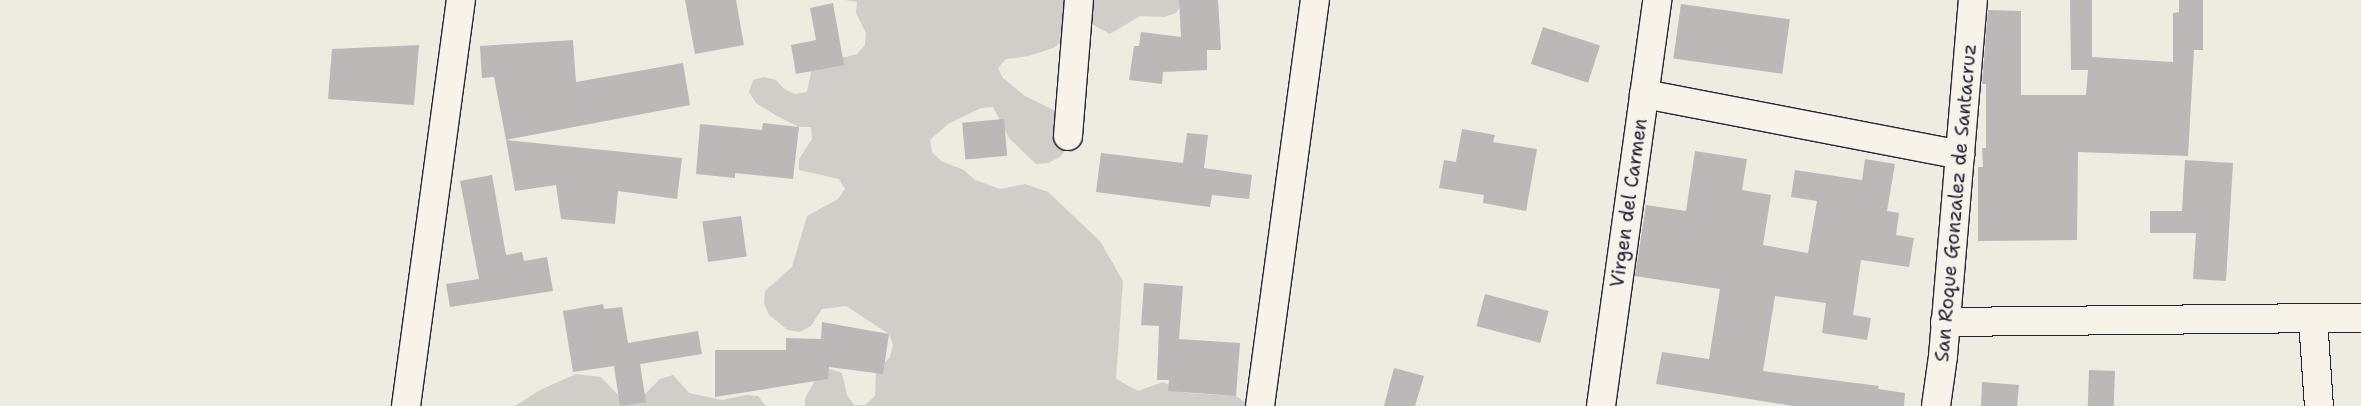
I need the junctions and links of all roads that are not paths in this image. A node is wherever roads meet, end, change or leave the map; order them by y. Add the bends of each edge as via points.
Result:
1 (462, 0) edge
2 (1079, 0) edge
3 (1315, 0) edge
4 (1657, 0) edge
5 (1973, 0) edge
6 (1644, 94) junction
7 (1068, 136) dead end
8 (1960, 155) junction
9 (2361, 318) edge
10 (2313, 319) junction
11 (1945, 322) junction
12 (406, 406) edge
13 (1260, 406) edge
14 (1601, 406) edge
15 (1936, 406) edge
16 (2319, 406) edge

1 - 12 street
2 - 7 street
3 - 13 street
4 - 6 street, Virgen del Carmen
5 - 8 street, San Roque Gonzalez de Santacruz
6 - 8 street
6 - 14 street, Virgen del Carmen
8 - 11 street, San Roque Gonzalez de Santacruz
9 - 10 street
10 - 11 street
10 - 16 street
11 - 15 street, San Roque Gonzalez de Santacruz

